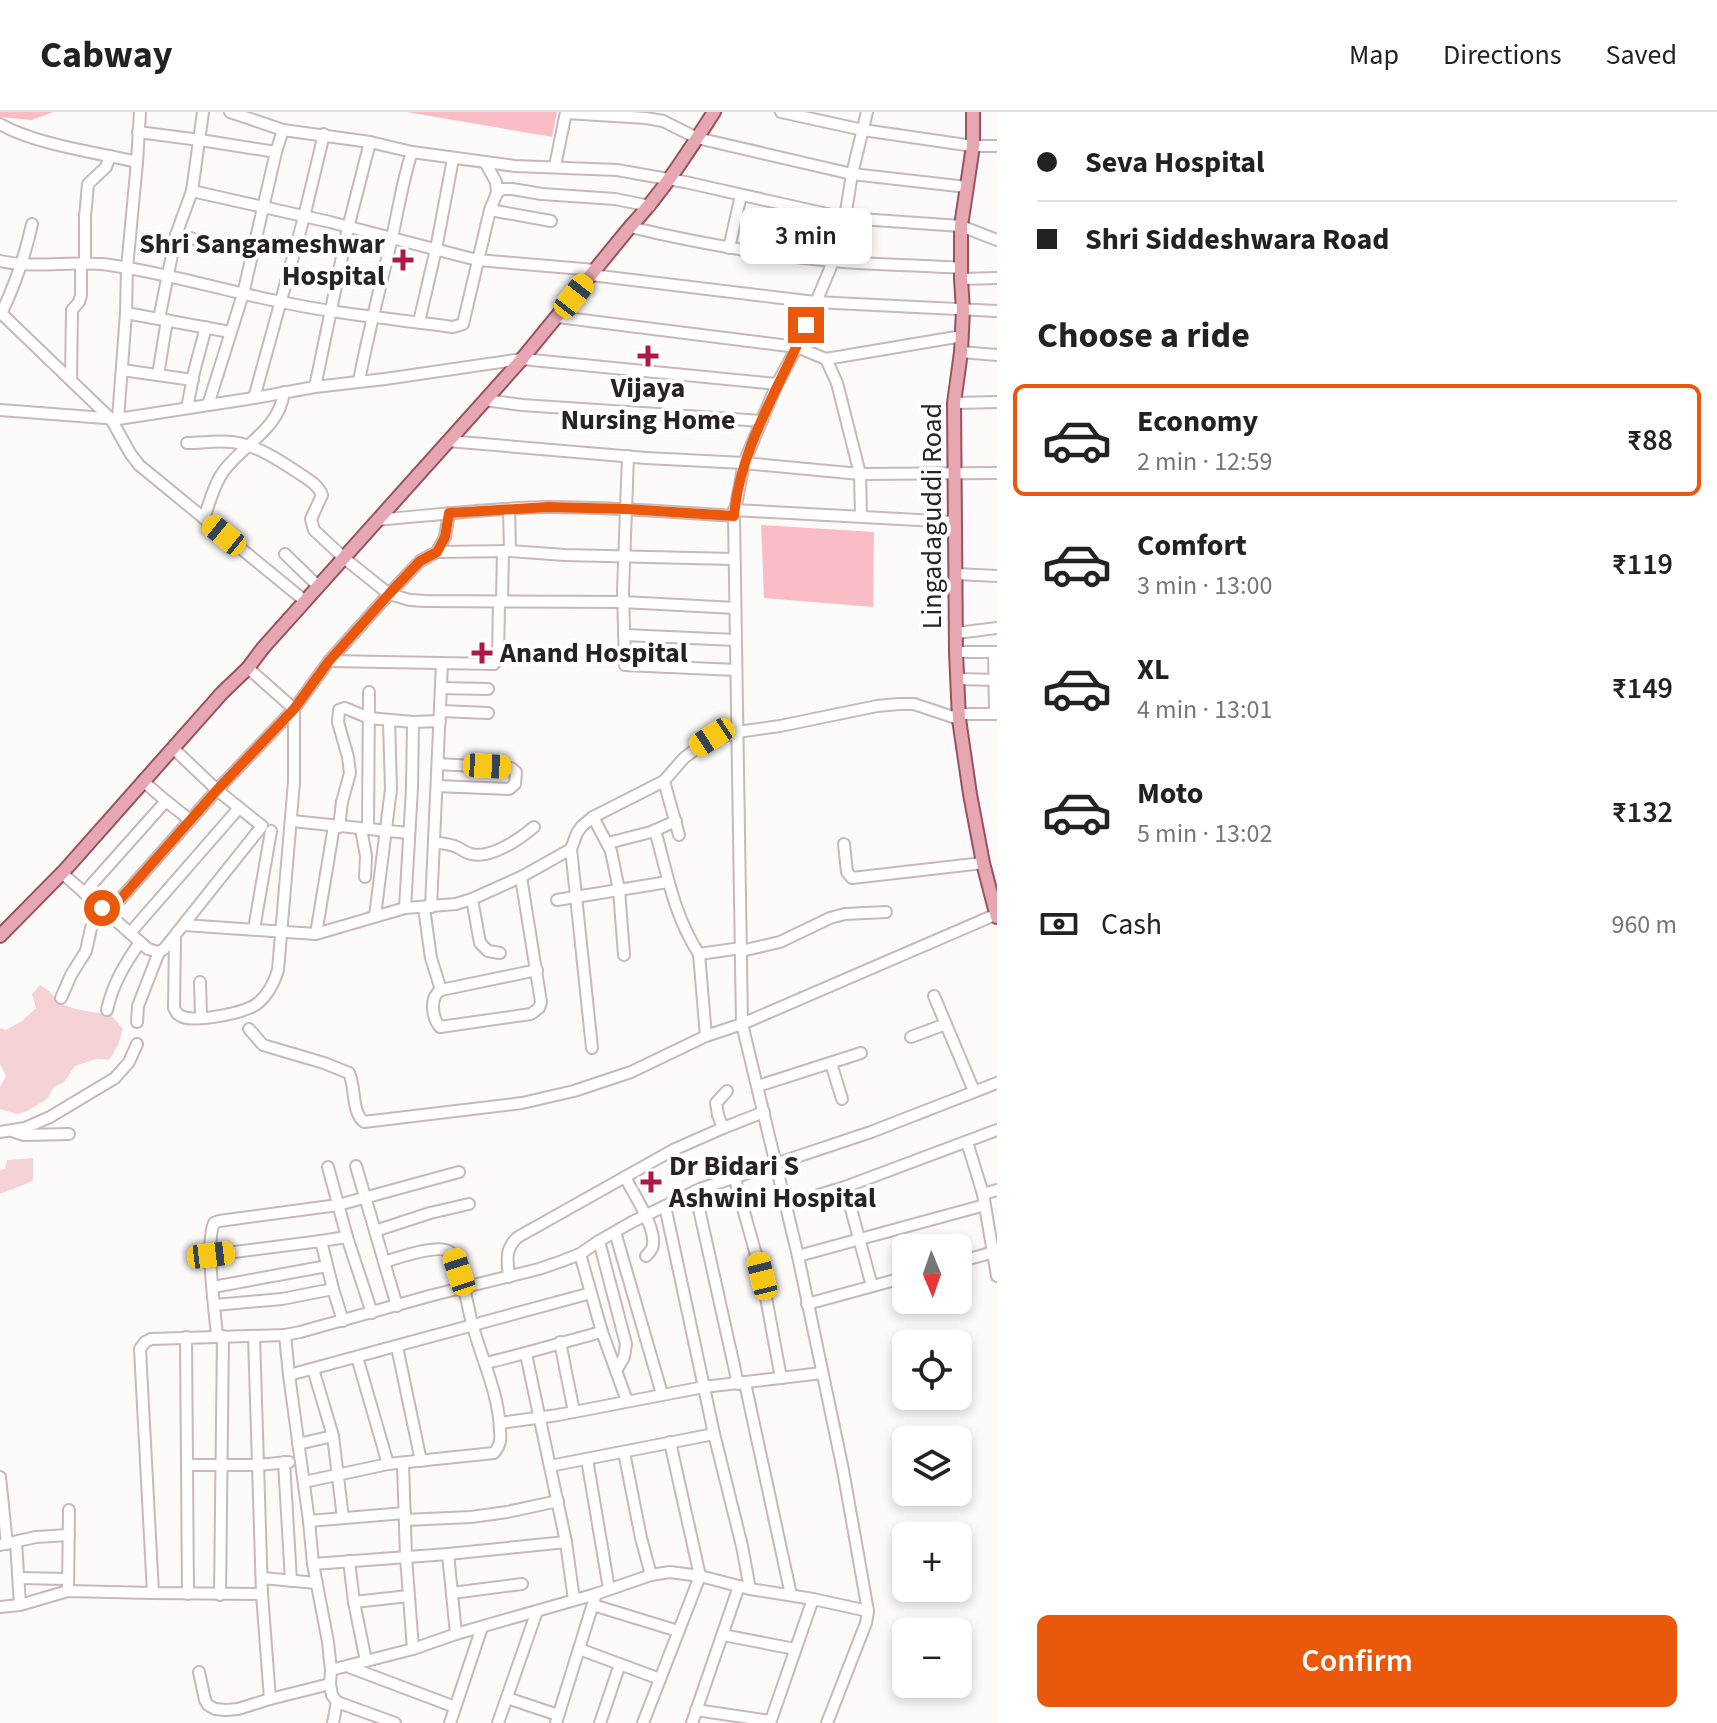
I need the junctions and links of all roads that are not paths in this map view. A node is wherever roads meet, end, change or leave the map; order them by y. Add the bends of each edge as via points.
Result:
1 (140, 112) edge
2 (203, 112) edge
3 (230, 112) edge
4 (714, 112) edge
5 (781, 112) edge
6 (867, 112) edge
7 (973, 112) edge
8 (566, 113) edge
9 (0, 124) edge
10 (283, 130) junction
11 (863, 130) junction
12 (138, 132) junction
13 (324, 134) junction
14 (697, 138) junction
15 (200, 140) junction
16 (370, 142) junction
17 (973, 146) junction
18 (997, 146) edge
19 (276, 152) junction
20 (412, 152) junction
21 (110, 156) junction
22 (453, 159) junction
23 (137, 162) junction
24 (485, 162) junction
25 (555, 166) junction
26 (852, 174) junction
27 (669, 180) junction
28 (967, 187) junction
29 (192, 191) junction
30 (497, 193) junction
31 (741, 195) junction
32 (650, 206) junction
33 (263, 207) junction
34 (490, 210) junction
35 (304, 217) junction
36 (845, 218) junction
37 (551, 221) dead end
38 (32, 224) dead end
39 (961, 226) junction
40 (630, 227) junction
41 (348, 228) junction
42 (176, 235) junction
43 (392, 239) junction
44 (997, 240) edge
45 (729, 248) junction
46 (436, 249) junction
47 (253, 252) junction
48 (477, 260) junction
49 (0, 261) edge
50 (832, 261) junction
51 (83, 264) junction
52 (21, 266) junction
53 (127, 268) junction
54 (593, 272) junction
55 (961, 273) junction
56 (167, 276) junction
57 (997, 278) edge
58 (243, 294) junction
59 (281, 302) junction
60 (815, 302) junction
61 (331, 310) junction
62 (963, 310) junction
63 (997, 311) edge
64 (1, 313) edge
65 (126, 313) junction
66 (372, 317) junction
67 (558, 317) junction
68 (163, 320) junction
69 (419, 322) junction
70 (206, 327) junction
71 (230, 332) junction
72 (962, 336) junction
73 (797, 347) junction
74 (961, 352) junction
75 (997, 355) edge
76 (522, 359) junction
77 (826, 359) junction
78 (122, 370) junction
79 (158, 375) junction
80 (71, 380) junction
81 (193, 380) junction
82 (359, 381) junction
83 (777, 384) junction
84 (315, 387) junction
85 (284, 392) junction
86 (254, 398) junction
87 (485, 400) junction
88 (997, 402) edge
89 (954, 403) junction
90 (208, 405) junction
91 (187, 408) junction
92 (0, 410) edge
93 (115, 419) junction
94 (762, 421) junction
95 (448, 441) junction
96 (187, 443) dead end
97 (248, 446) junction
98 (628, 456) junction
99 (744, 463) junction
100 (997, 473) edge
101 (860, 474) junction
102 (953, 474) junction
103 (626, 509) junction
104 (509, 510) junction
105 (449, 513) junction
106 (734, 513) junction
107 (861, 516) junction
108 (204, 519) junction
109 (377, 520) junction
110 (955, 522) junction
111 (507, 551) junction
112 (437, 552) junction
113 (285, 554) dead end
114 (624, 555) junction
115 (344, 558) junction
116 (733, 559) junction
117 (956, 574) junction
118 (997, 576) edge
119 (318, 586) junction
120 (389, 594) junction
121 (305, 601) junction
122 (500, 601) junction
123 (623, 602) junction
124 (735, 608) junction
125 (997, 628) edge
126 (957, 633) junction
127 (624, 635) junction
128 (735, 640) junction
129 (956, 652) junction
130 (995, 652) edge
131 (329, 661) junction
132 (442, 663) junction
133 (248, 668) junction
134 (736, 670) junction
135 (958, 679) junction
136 (996, 680) edge
137 (441, 688) junction
138 (488, 689) dead end
139 (369, 692) dead end
140 (294, 709) junction
141 (488, 713) dead end
142 (996, 714) edge
143 (440, 716) junction
144 (958, 716) junction
145 (369, 718) junction
146 (389, 721) junction
147 (413, 722) junction
148 (737, 733) junction
149 (174, 749) junction
150 (438, 764) junction
151 (664, 781) junction
152 (144, 782) junction
153 (437, 786) junction
154 (217, 790) junction
155 (166, 801) junction
156 (239, 808) junction
157 (593, 817) junction
158 (190, 820) junction
159 (292, 821) junction
160 (676, 821) junction
161 (336, 826) junction
162 (534, 827) dead end
163 (267, 829) junction
164 (364, 829) junction
165 (655, 830) junction
166 (386, 831) junction
167 (408, 833) junction
168 (679, 835) dead end
169 (290, 841) junction
170 (434, 843) junction
171 (608, 843) junction
172 (844, 844) dead end
173 (571, 849) junction
174 (983, 863) junction
175 (62, 873) junction
176 (365, 877) dead end
177 (521, 877) junction
178 (668, 882) junction
179 (619, 890) junction
180 (84, 893) junction
181 (576, 897) junction
182 (472, 899) junction
183 (557, 900) dead end
184 (428, 907) junction
185 (405, 908) junction
186 (105, 911) junction
187 (886, 912) dead end
188 (997, 915) edge
189 (375, 916) junction
190 (184, 925) junction
191 (254, 929) junction
192 (282, 931) junction
193 (130, 933) junction
194 (316, 934) junction
195 (0, 936) edge
196 (175, 937) junction
197 (140, 942) junction
198 (741, 949) junction
199 (159, 952) junction
200 (500, 953) dead end
201 (699, 954) junction
202 (624, 955) dead end
203 (537, 970) junction
204 (200, 982) dead end
205 (441, 990) junction
206 (934, 996) dead end
207 (61, 998) dead end
208 (107, 1010) dead end
209 (201, 1017) junction
210 (137, 1022) dead end
211 (742, 1024) junction
212 (946, 1024) junction
213 (249, 1029) dead end
214 (706, 1036) junction
215 (911, 1037) dead end
216 (137, 1044) dead end
217 (592, 1048) dead end
218 (861, 1053) dead end
219 (831, 1063) junction
220 (997, 1083) edge
221 (758, 1086) junction
222 (727, 1091) dead end
223 (974, 1091) junction
224 (842, 1099) dead end
225 (764, 1112) junction
226 (723, 1128) junction
227 (997, 1130) edge
228 (5, 1131) edge
229 (69, 1134) dead end
230 (967, 1142) junction
231 (776, 1163) junction
232 (356, 1166) dead end
233 (328, 1167) dead end
234 (459, 1172) dead end
235 (734, 1176) junction
236 (625, 1177) junction
237 (845, 1187) junction
238 (997, 1190) edge
239 (695, 1191) junction
240 (365, 1197) junction
241 (984, 1200) junction
242 (469, 1204) dead end
243 (338, 1205) junction
244 (785, 1205) junction
245 (665, 1206) junction
246 (645, 1216) junction
247 (375, 1231) junction
248 (615, 1232) junction
249 (347, 1237) junction
250 (859, 1239) junction
251 (321, 1241) junction
252 (599, 1241) junction
253 (994, 1252) junction
254 (580, 1254) junction
255 (211, 1255) junction
256 (646, 1256) dead end
257 (798, 1256) junction
258 (972, 1258) edge
259 (384, 1262) junction
260 (327, 1266) junction
261 (997, 1276) edge
262 (509, 1277) junction
263 (892, 1281) edge
264 (872, 1286) junction
265 (213, 1287) junction
266 (464, 1288) junction
267 (333, 1289) junction
268 (591, 1293) junction
269 (807, 1304) junction
270 (215, 1305) junction
271 (397, 1306) junction
272 (372, 1313) junction
273 (343, 1321) junction
274 (473, 1326) junction
275 (602, 1332) junction
276 (285, 1335) junction
277 (220, 1336) junction
278 (254, 1336) junction
279 (186, 1337) junction
280 (560, 1342) junction
281 (397, 1347) junction
282 (526, 1354) junction
283 (357, 1357) junction
284 (486, 1363) junction
285 (313, 1369) junction
286 (616, 1371) junction
287 (822, 1373) junction
288 (289, 1375) junction
289 (781, 1378) junction
290 (741, 1383) junction
291 (704, 1387) junction
292 (662, 1394) junction
293 (627, 1401) junction
294 (574, 1412) junction
295 (539, 1418) junction
296 (500, 1423) junction
297 (714, 1434) junction
298 (333, 1436) junction
299 (670, 1442) junction
300 (298, 1444) junction
301 (624, 1452) junction
302 (587, 1459) junction
303 (301, 1461) junction
304 (421, 1461) junction
305 (284, 1462) junction
306 (403, 1463) junction
307 (388, 1464) junction
308 (187, 1465) junction
309 (222, 1465) junction
310 (258, 1465) junction
311 (550, 1466) junction
312 (338, 1474) junction
313 (0, 1477) edge
314 (304, 1482) junction
315 (558, 1501) junction
316 (69, 1510) dead end
317 (405, 1516) junction
318 (343, 1518) junction
319 (309, 1521) junction
320 (69, 1535) junction
321 (566, 1542) junction
322 (8, 1544) edge
323 (448, 1554) junction
324 (406, 1557) junction
325 (349, 1561) junction
326 (313, 1564) junction
327 (651, 1575) junction
328 (700, 1576) junction
329 (19, 1578) junction
330 (262, 1578) junction
331 (68, 1579) junction
332 (291, 1581) junction
333 (317, 1583) junction
334 (522, 1584) dead end
335 (744, 1587) junction
336 (609, 1589) junction
337 (68, 1591) junction
338 (153, 1593) junction
339 (452, 1593) junction
340 (188, 1594) junction
341 (262, 1594) junction
342 (220, 1595) junction
343 (791, 1595) junction
344 (409, 1596) junction
345 (595, 1599) junction
346 (813, 1599) junction
347 (574, 1600) junction
348 (354, 1602) junction
349 (20, 1605) junction
350 (0, 1607) edge
351 (537, 1611) junction
352 (868, 1611) junction
353 (482, 1627) junction
354 (678, 1631) junction
355 (456, 1634) junction
356 (723, 1635) junction
357 (413, 1649) junction
358 (579, 1649) junction
359 (795, 1649) junction
360 (366, 1661) junction
361 (620, 1664) junction
362 (347, 1666) junction
363 (331, 1670) junction
364 (199, 1672) dead end
365 (660, 1679) junction
366 (330, 1684) junction
367 (507, 1698) junction
368 (270, 1699) junction
369 (337, 1702) junction
370 (455, 1707) junction
371 (696, 1710) junction
372 (557, 1719) edge
373 (335, 1721) edge
374 (770, 1722) edge
375 (395, 1723) edge
376 (450, 1723) edge
377 (498, 1723) edge
378 (600, 1723) edge
379 (643, 1723) edge
380 (692, 1723) edge
381 (827, 1723) edge

1 - 12 street
2 - 15 street
3 - 10 street
4 - 14 main road
5 - 11 street
6 - 11 street
7 - 17 main road, Lingadaguddi Road
8 - 14 street via 663,121
8 - 25 street
9 - 21 street
10 - 13 street
10 - 19 street
11 - 17 street
11 - 26 street
12 - 15 street
12 - 23 street
13 - 16 street
13 - 35 street
14 - 26 street
14 - 27 main road
15 - 19 street
15 - 29 street
16 - 20 street
16 - 41 street
17 - 18 street
17 - 28 main road, Lingadaguddi Road
19 - 33 street
20 - 22 street
20 - 43 street
21 - 23 street
21 - 51 street via 88,184
22 - 24 street
22 - 46 street
23 - 53 street
24 - 25 street
24 - 30 street
25 - 27 street
26 - 28 street
26 - 36 street
27 - 31 street
27 - 32 main road
28 - 39 main road, Lingadaguddi Road
29 - 33 street
29 - 42 street
30 - 32 street via 512,189
30 - 34 street
31 - 36 street
31 - 45 street
32 - 40 main road
33 - 35 street
33 - 47 street
34 - 37 street
34 - 48 street
35 - 41 street
35 - 59 street
36 - 39 street
36 - 50 street
38 - 52 street
39 - 44 street
39 - 55 main road, Lingadaguddi Road
40 - 45 street
40 - 54 main road
41 - 43 street
41 - 61 street
42 - 47 street
42 - 56 street
43 - 46 street
43 - 66 street
45 - 50 street
46 - 48 street
46 - 69 street
47 - 58 street
48 - 54 street
48 - 69 street via 463,324
49 - 52 street
50 - 55 street
50 - 60 street
51 - 52 street
51 - 53 street
51 - 80 street via 81,295 72,310
52 - 64 street
53 - 56 street
53 - 65 street
54 - 60 street
54 - 67 main road
55 - 57 street
55 - 62 main road, Lingadaguddi Road
56 - 58 street
56 - 68 street
58 - 59 street
58 - 71 street
59 - 61 street
59 - 86 street
60 - 62 street
60 - 73 street
61 - 66 street
61 - 84 street
62 - 63 street
62 - 72 main road, Lingadaguddi Road
64 - 80 street
65 - 68 street
65 - 78 street
66 - 69 street
66 - 82 street
67 - 73 street
67 - 76 main road
68 - 70 street
68 - 79 street
70 - 71 street
70 - 81 street
71 - 90 street
72 - 74 main road, Lingadaguddi Road
72 - 77 street
73 - 77 street
73 - 83 street
74 - 75 street
74 - 89 main road, Lingadaguddi Road
76 - 82 street
76 - 83 street
76 - 87 main road
77 - 101 street
78 - 79 street
78 - 93 street
79 - 81 street
80 - 93 street
81 - 91 street
82 - 84 street
83 - 94 street
84 - 85 street
85 - 86 street
85 - 97 street via 280,410
86 - 90 street
87 - 94 street
87 - 95 main road
88 - 89 street
89 - 102 main road, Lingadaguddi Road
90 - 91 street
91 - 93 street
92 - 93 street
93 - 108 street via 139,465
94 - 99 street
95 - 98 street
95 - 109 main road
96 - 97 street
97 - 108 street via 221,476
97 - 115 street via 273,456 322,491 312,525
98 - 99 street
98 - 103 street
99 - 101 street
99 - 106 street
100 - 102 street
101 - 102 street
101 - 107 street
102 - 110 main road, Lingadaguddi Road
103 - 104 street
103 - 106 street
103 - 114 street
104 - 105 street
104 - 111 street
105 - 109 street
105 - 112 street
106 - 107 street
106 - 116 street
107 - 110 street
108 - 121 street
109 - 115 main road
110 - 117 main road, Lingadaguddi Road
111 - 112 street
111 - 114 street
111 - 122 street
112 - 120 street via 420,561
113 - 119 street
114 - 116 street
114 - 123 street
115 - 119 main road
115 - 120 street
116 - 124 street
117 - 118 street
117 - 126 main road, Lingadaguddi Road
119 - 121 main road
120 - 122 street via 410,600
120 - 131 street
121 - 133 main road
122 - 123 street
122 - 132 street via 494,664
123 - 124 street
123 - 127 street
124 - 128 street
125 - 126 street
126 - 129 main road, Lingadaguddi Road
127 - 128 street
127 - 134 street via 625,665
128 - 134 street
129 - 130 street
129 - 135 main road, Lingadaguddi Road
130 - 136 street
131 - 132 street
131 - 140 street
132 - 137 street
133 - 140 street
133 - 149 main road
134 - 148 street
135 - 136 street
135 - 144 main road, Lingadaguddi Road
136 - 142 street
137 - 138 street
137 - 143 street
139 - 145 street
140 - 154 street
140 - 159 street
141 - 143 street
142 - 144 street
143 - 147 street
143 - 150 street
144 - 148 street via 899,704
144 - 174 main road, Lingadaguddi Road
145 - 146 street
145 - 161 street via 345,708 338,712 350,773
145 - 164 street
146 - 147 street
146 - 166 street
147 - 167 street
148 - 151 street via 712,737
148 - 198 street
149 - 152 main road
149 - 154 street
150 - 153 street
150 - 153 street via 516,772 509,789
151 - 157 street
151 - 160 street
152 - 155 street
152 - 175 main road
153 - 170 street
154 - 156 street
154 - 158 street
155 - 158 street
155 - 180 street
156 - 163 street
156 - 193 street
157 - 171 street
157 - 173 street via 577,833
158 - 186 street
159 - 161 street
159 - 169 street
160 - 165 street
160 - 168 street
161 - 164 street
161 - 194 street
162 - 170 street via 509,846 478,855
163 - 169 street
163 - 190 street
163 - 191 street
164 - 166 street
164 - 176 street
165 - 171 street
165 - 178 street
166 - 167 street
166 - 189 street
167 - 185 street
169 - 192 street
170 - 184 street
171 - 179 street
172 - 174 street via 852,878
173 - 177 street
173 - 181 street
174 - 188 main road, Lingadaguddi Road
175 - 180 street
175 - 195 main road
177 - 182 street
177 - 203 street
178 - 179 street
178 - 201 street
179 - 181 street
179 - 202 street
180 - 186 street
181 - 183 street
181 - 217 street
182 - 184 street
182 - 200 street via 480,943
184 - 185 street
184 - 205 street via 431,958
185 - 189 street
186 - 193 street
186 - 207 street via 91,928 86,951
187 - 198 street via 830,918 780,942
188 - 211 street
189 - 194 street
190 - 191 street
190 - 196 street
191 - 192 street
192 - 194 street
192 - 209 street via 274,983 258,1003 238,1013
193 - 197 street
196 - 199 street
196 - 209 street via 174,1008 181,1016
197 - 199 street
197 - 208 street via 119,973
198 - 201 street
198 - 211 street
199 - 210 street
201 - 214 street
203 - 205 street
203 - 205 street via 541,1002 531,1014 440,1027 433,999
204 - 209 street
206 - 212 street
211 - 214 street
211 - 221 street
212 - 215 street
212 - 223 street
213 - 214 street via 263,1045 349,1073 364,1122 522,1103 574,1091 631,1072
216 - 228 street via 115,1078 50,1117
218 - 219 street
219 - 221 street
219 - 224 street
220 - 223 street
221 - 225 street
222 - 226 street via 716,1103
223 - 231 street
225 - 226 street
225 - 231 street
226 - 236 street
227 - 230 street
228 - 229 street
230 - 237 street
230 - 241 street
231 - 235 street
231 - 244 street
232 - 240 street
233 - 243 street
234 - 240 street
235 - 239 street
235 - 289 street via 762,1276
236 - 246 street
236 - 262 street via 510,1243
237 - 244 street
237 - 250 street
238 - 241 street
239 - 245 street
239 - 290 street
240 - 243 street
240 - 247 street
241 - 250 street
241 - 253 street
242 - 247 street
243 - 249 street
243 - 255 street via 219,1221 210,1233
244 - 257 street
245 - 246 street
245 - 291 street
246 - 248 street
246 - 256 street via 653,1240
247 - 259 street
248 - 252 street
248 - 292 street
249 - 251 street
249 - 272 street
250 - 257 street
250 - 264 street
251 - 255 street
251 - 260 street
252 - 254 street
252 - 286 street via 626,1344
253 - 258 street
253 - 261 street
254 - 262 street
254 - 268 street
255 - 265 street
257 - 269 street
259 - 266 street via 436,1248 449,1251
259 - 271 street
260 - 265 street
260 - 267 street
262 - 266 street
263 - 264 street
264 - 269 street
265 - 270 street
266 - 271 street
266 - 274 street
267 - 270 street
267 - 273 street
268 - 274 street
268 - 275 street
269 - 287 street
270 - 277 street
271 - 272 street
272 - 273 street
273 - 276 street
274 - 281 street
274 - 284 street
275 - 280 street
275 - 286 street
276 - 278 street
276 - 288 street
277 - 278 street
277 - 279 street
277 - 309 street
278 - 310 street
279 - 308 street
279 - 338 street via 151,1339 140,1349
280 - 282 street
280 - 294 street
281 - 283 street
281 - 304 street
282 - 284 street
282 - 295 street
283 - 285 street
283 - 307 street
284 - 296 street
285 - 288 street
285 - 298 street
286 - 293 street
287 - 289 street
287 - 352 street
288 - 300 street
289 - 290 street
290 - 291 street
290 - 343 street
291 - 292 street
291 - 297 street
292 - 293 street
293 - 294 street
294 - 295 street
295 - 296 street
295 - 311 street
296 - 304 street via 500,1445 494,1453
297 - 299 street
297 - 335 street via 742,1546
298 - 300 street
298 - 312 street
299 - 301 street
299 - 328 street
300 - 303 street
301 - 302 street
301 - 327 street
302 - 311 street
302 - 336 street
303 - 305 street
303 - 314 street
304 - 306 street
305 - 310 street
305 - 332 street
306 - 307 street
306 - 317 street
307 - 312 street
308 - 309 street
308 - 340 street
309 - 310 street
309 - 342 street
310 - 330 street
311 - 315 street
312 - 314 street
312 - 318 street
313 - 322 street
314 - 319 street
315 - 317 street via 471,1517
315 - 321 street
316 - 320 street
317 - 318 street
317 - 324 street
318 - 319 street
319 - 326 street
320 - 322 street
320 - 331 street
321 - 323 street
321 - 347 street
322 - 329 street
323 - 324 street
323 - 339 street
324 - 325 street
324 - 344 street
325 - 326 street
325 - 348 street
326 - 333 street
327 - 328 street
327 - 336 street
328 - 335 street
328 - 354 street
329 - 331 street
329 - 349 street
330 - 332 street
330 - 341 street
331 - 337 street
332 - 333 street
333 - 363 street
334 - 339 street
335 - 343 street
335 - 356 street
336 - 345 street
337 - 338 street
337 - 349 street
338 - 340 street
339 - 355 street
340 - 342 street
341 - 342 street
341 - 368 street
343 - 346 street
344 - 348 street
344 - 357 street
345 - 347 street
345 - 354 street
345 - 358 street
346 - 352 street
346 - 359 street
347 - 351 street
348 - 360 street
349 - 350 street
351 - 353 street
351 - 367 street
352 - 381 street
353 - 355 street
353 - 370 street
354 - 365 street
355 - 357 street
356 - 359 street
356 - 371 street
357 - 360 street
358 - 361 street
358 - 372 street
359 - 374 street
360 - 362 street
361 - 365 street
361 - 378 street
362 - 363 street
362 - 370 street
363 - 366 street
364 - 368 street via 205,1700 215,1709 238,1709
365 - 379 street
366 - 368 street
366 - 369 street
367 - 372 street
367 - 377 street
369 - 373 street
369 - 375 street
370 - 376 street
371 - 374 street
371 - 380 street

